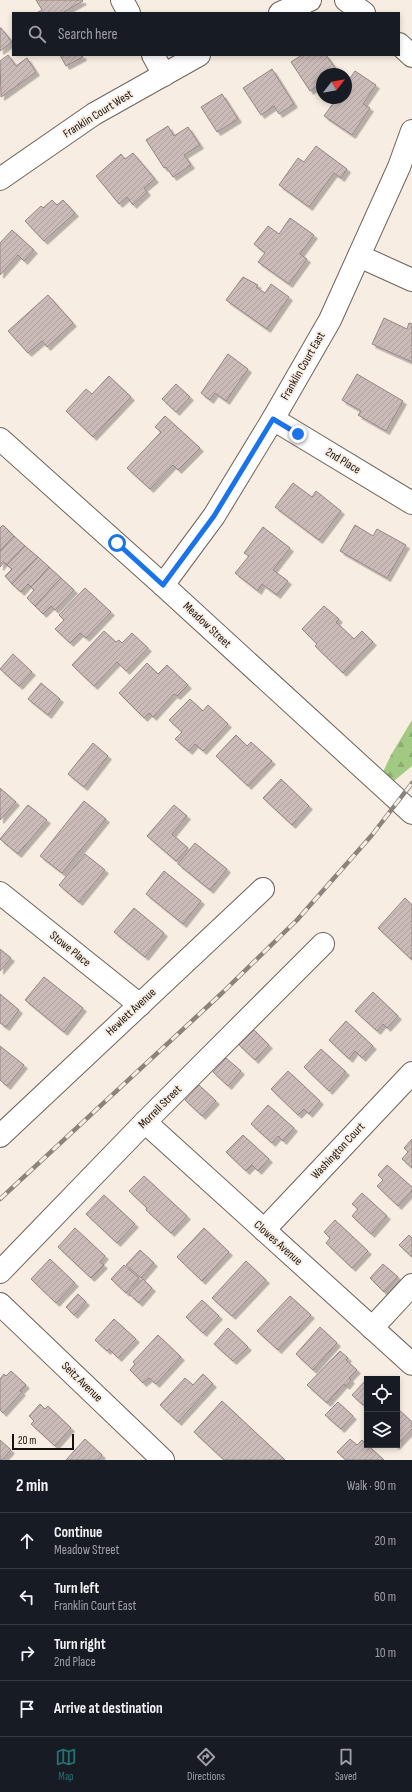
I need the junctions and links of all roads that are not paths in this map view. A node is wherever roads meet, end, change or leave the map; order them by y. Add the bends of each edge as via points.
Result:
1 (122, 0) edge
2 (310, 0) edge
3 (346, 0) edge
4 (128, 12) edge
5 (282, 12) edge
6 (363, 12) edge
7 (400, 45) edge
8 (153, 56) edge
9 (197, 56) edge
10 (412, 56) edge
11 (164, 74) junction
12 (412, 131) edge
13 (2, 173) edge
14 (359, 256) junction
15 (412, 280) edge
16 (273, 419) junction
17 (0, 439) edge
18 (412, 503) edge
19 (163, 585) junction
20 (412, 813) edge
21 (263, 890) dead end
22 (0, 893) edge
23 (323, 944) dead end
24 (140, 1005) junction
25 (412, 1073) edge
26 (145, 1122) junction
27 (0, 1136) edge
28 (264, 1230) junction
29 (0, 1272) edge
30 (412, 1285) edge
31 (0, 1304) edge
32 (372, 1328) junction
33 (412, 1364) edge
34 (163, 1460) edge

1 - 4 street
2 - 5 street
3 - 6 street
7 - 10 street
8 - 11 street
9 - 11 street, Franklin Court West
11 - 13 street, Franklin Court West via 94,114
12 - 14 street, Franklin Court East via 399,167
14 - 15 street
14 - 16 street, Franklin Court East via 330,320
16 - 18 street, 2nd Place
16 - 19 street, Franklin Court East via 214,516
17 - 19 street, Meadow Street
19 - 20 street, Meadow Street
21 - 24 street, Hewlett Avenue
22 - 24 street, Stowe Place
23 - 26 street, Morrell Street
24 - 27 street, Hewlett Avenue
25 - 28 street, Washington Court
26 - 28 street, Clowes Avenue
26 - 29 street, Morrell Street
28 - 32 street, Clowes Avenue
30 - 32 street
31 - 34 street, Seitz Avenue
32 - 33 street, Clowes Avenue

